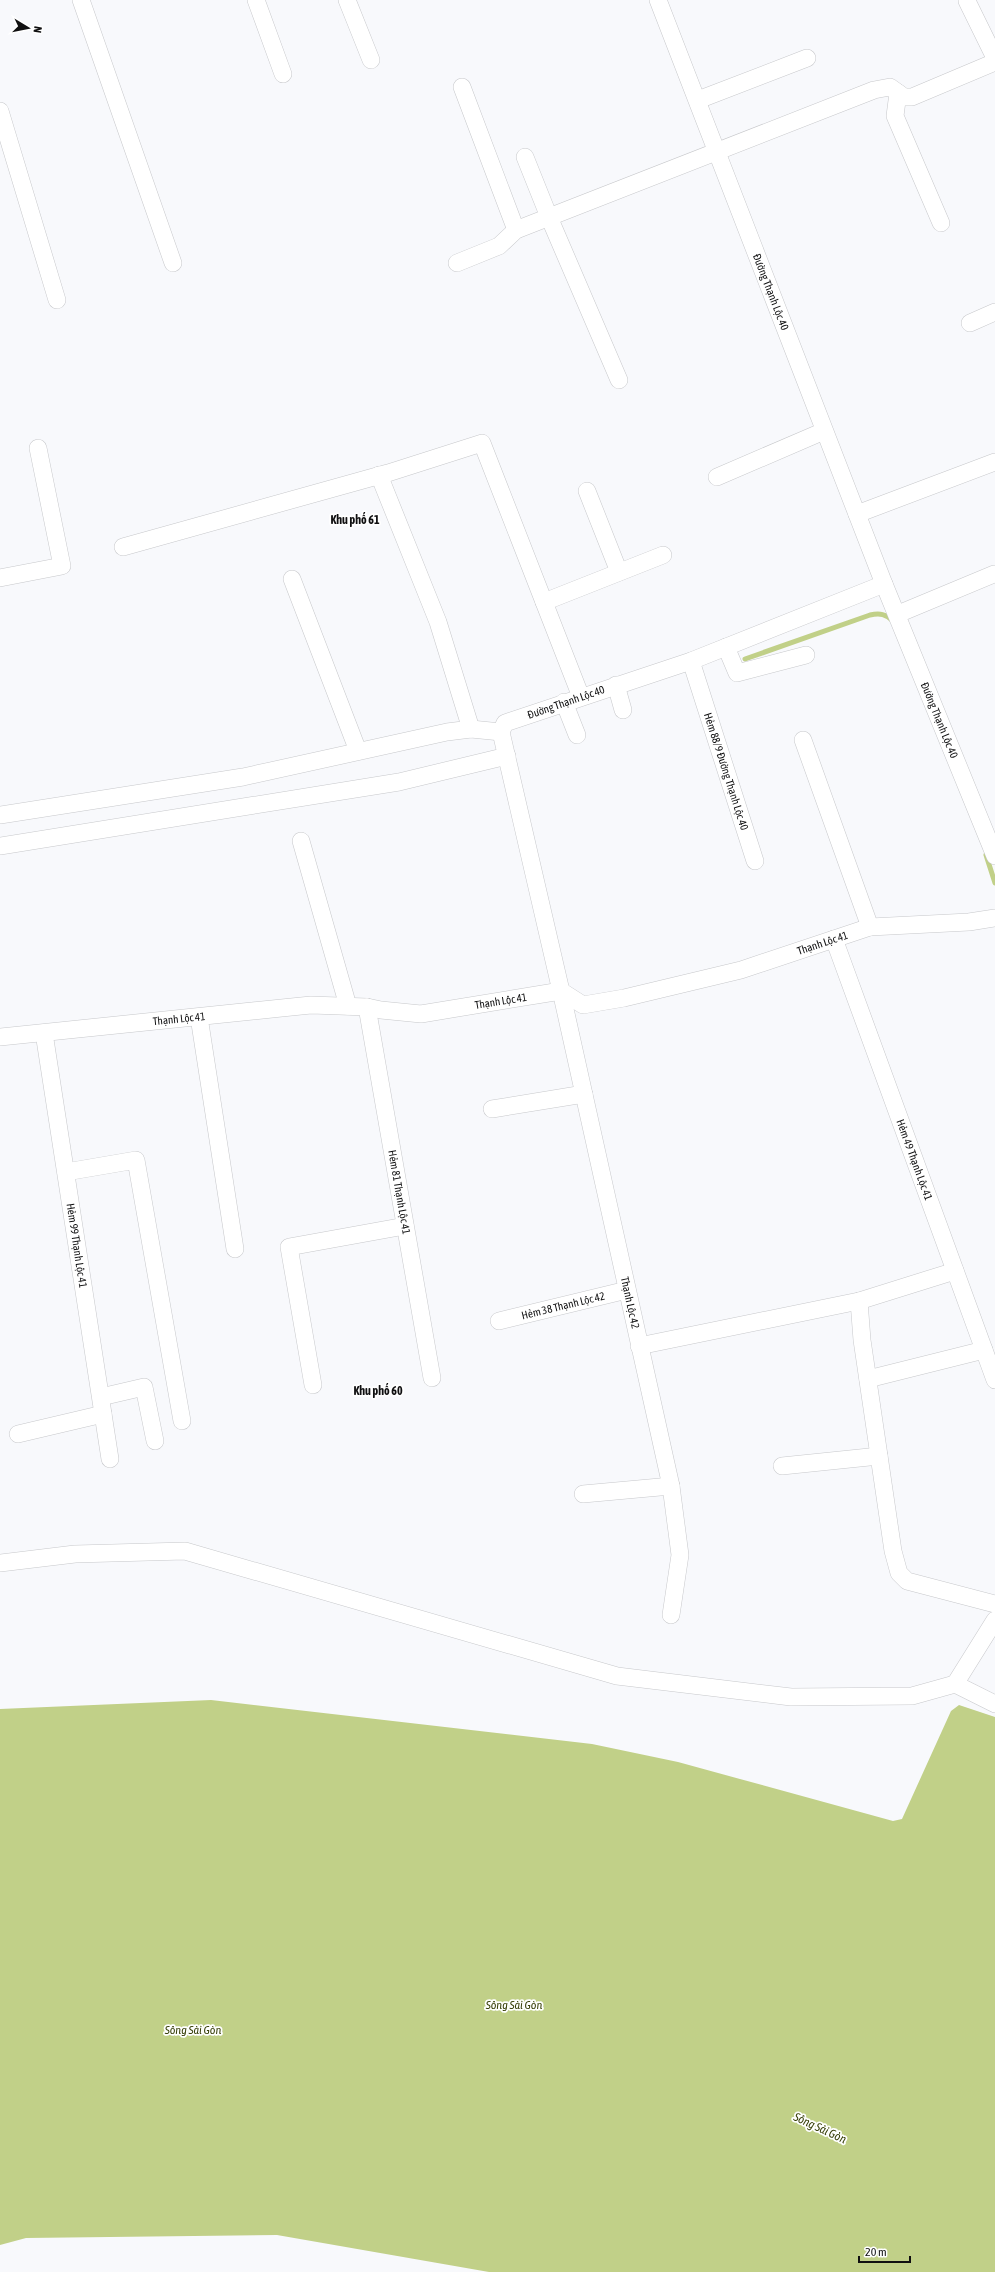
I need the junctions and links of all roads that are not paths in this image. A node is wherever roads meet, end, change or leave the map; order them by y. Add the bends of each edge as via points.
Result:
1 (82, 0) edge
2 (256, 0) edge
3 (347, 0) edge
4 (660, 1) edge
5 (967, 1) edge
6 (807, 58) dead end
7 (995, 58) edge
8 (371, 60) dead end
9 (995, 62) edge
10 (283, 74) dead end
11 (462, 87) dead end
12 (898, 93) junction
13 (698, 100) junction
14 (0, 111) edge
15 (717, 152) junction
16 (525, 157) dead end
17 (549, 217) junction
18 (941, 223) dead end
19 (516, 230) junction
20 (173, 263) dead end
21 (457, 263) dead end
22 (57, 300) dead end
23 (995, 312) edge
24 (970, 323) dead end
25 (619, 380) dead end
26 (824, 431) junction
27 (38, 448) dead end
28 (995, 462) edge
29 (379, 475) junction
30 (717, 477) dead end
31 (587, 491) dead end
32 (857, 514) junction
33 (123, 547) dead end
34 (663, 555) dead end
35 (619, 572) junction
36 (994, 574) dead end
37 (0, 578) edge
38 (292, 579) dead end
39 (884, 584) junction
40 (544, 602) junction
41 (898, 614) junction
42 (726, 647) junction
43 (806, 655) dead end
44 (691, 661) junction
45 (616, 685) junction
46 (581, 697) junction
47 (564, 702) junction
48 (623, 710) dead end
49 (471, 729) junction
50 (501, 732) junction
51 (577, 735) dead end
52 (803, 740) dead end
53 (358, 751) junction
54 (507, 756) junction
55 (0, 815) edge
56 (301, 841) dead end
57 (0, 846) edge
58 (995, 856) edge
59 (755, 861) dead end
60 (993, 923) edge
61 (870, 928) junction
62 (834, 939) junction
63 (561, 991) junction
64 (348, 1006) junction
65 (367, 1007) junction
66 (199, 1017) junction
67 (44, 1032) junction
68 (0, 1037) edge
69 (584, 1094) junction
70 (492, 1109) dead end
71 (66, 1172) junction
72 (405, 1226) junction
73 (235, 1249) dead end
74 (955, 1271) junction
75 (627, 1290) junction
76 (859, 1301) junction
77 (499, 1320) dead end
78 (639, 1346) junction
79 (989, 1358) edge
80 (432, 1378) dead end
81 (868, 1379) junction
82 (995, 1380) edge
83 (313, 1385) dead end
84 (100, 1397) junction
85 (104, 1414) junction
86 (182, 1421) dead end
87 (18, 1434) dead end
88 (155, 1441) dead end
89 (879, 1456) junction
90 (110, 1459) dead end
91 (782, 1466) dead end
92 (671, 1486) junction
93 (583, 1494) dead end
94 (0, 1563) edge
95 (995, 1604) edge
96 (671, 1615) dead end
97 (995, 1620) edge
98 (955, 1684) junction
99 (995, 1704) edge

1 - 20 street
2 - 10 street
3 - 8 street
4 - 13 street, Đường Thạnh Lộc 40
5 - 7 street
6 - 13 street
9 - 12 street via 912,97 904,97
11 - 19 street
12 - 15 street via 890,86 880,88
12 - 18 street via 895,116
13 - 15 street, Đường Thạnh Lộc 40
14 - 22 street
15 - 17 street
15 - 26 street, Đường Thạnh Lộc 40
16 - 17 street
17 - 19 street
17 - 25 street
19 - 21 street via 499,246
23 - 24 street
26 - 30 street
26 - 32 street, Đường Thạnh Lộc 40
27 - 37 street via 62,566
28 - 32 street
29 - 33 street
29 - 40 street via 482,443
29 - 49 street via 438,622
31 - 35 street
32 - 39 street, Đường Thạnh Lộc 40
34 - 35 street
35 - 40 street
36 - 41 street
38 - 53 street
39 - 41 street, Đường Thạnh Lộc 40
39 - 42 street, Đường Thạnh Lộc 40
40 - 46 street
41 - 58 street, Đường Thạnh Lộc 40
42 - 43 street via 737,673
42 - 44 street, Đường Thạnh Lộc 40
44 - 45 street, Đường Thạnh Lộc 40
44 - 59 street, Hẻm 88/9 Đường Thạnh Lộc 40
45 - 46 street, Đường Thạnh Lộc 40
45 - 48 street
46 - 47 street, Đường Thạnh Lộc 40
47 - 50 street, Đường Thạnh Lộc 40 via 505,723
47 - 51 street
49 - 50 street
49 - 53 street
50 - 54 street
52 - 61 street
53 - 55 street via 243,777
54 - 57 street via 400,782
54 - 63 street
56 - 64 street
60 - 61 street, Thạnh Lộc 41
61 - 62 street, Thạnh Lộc 41
62 - 63 street, Thạnh Lộc 41 via 741,970 624,998 583,1005
62 - 74 street, Hẻm 49 Thạnh Lộc 41
63 - 65 street, Thạnh Lộc 41 via 421,1014
63 - 69 street, Thạnh Lộc 42
64 - 65 street, Thạnh Lộc 41
64 - 66 street, Thạnh Lộc 41 via 311,1005
65 - 72 street, Hẻm 81 Thạnh Lộc 41
66 - 67 street, Thạnh Lộc 41
66 - 73 street
67 - 68 street, Thạnh Lộc 41
67 - 71 street, Hẻm 99 Thạnh Lộc 41
69 - 70 street
69 - 75 street, Thạnh Lộc 42
71 - 84 street, Hẻm 99 Thạnh Lộc 41
71 - 86 street via 136,1160
72 - 80 street, Hẻm 81 Thạnh Lộc 41
72 - 83 street via 289,1247
74 - 76 street
74 - 79 street, Hẻm 49 Thạnh Lộc 41
75 - 77 street, Hẻm 38 Thạnh Lộc 42
75 - 78 street, Thạnh Lộc 42
76 - 78 street
76 - 81 street
78 - 92 street, Thạnh Lộc 42
79 - 81 street
79 - 82 street, Hẻm 49 Thạnh Lộc 41
81 - 89 street
84 - 85 street, Hẻm 99 Thạnh Lộc 41
84 - 88 street via 144,1387
85 - 87 street
85 - 90 street, Hẻm 99 Thạnh Lộc 41
89 - 91 street
89 - 95 street via 893,1551 902,1578 915,1584
92 - 93 street
92 - 96 street, Thạnh Lộc 42 via 680,1555
94 - 98 street via 75,1554 185,1551 617,1676 791,1698 912,1696
97 - 98 street
98 - 99 street

